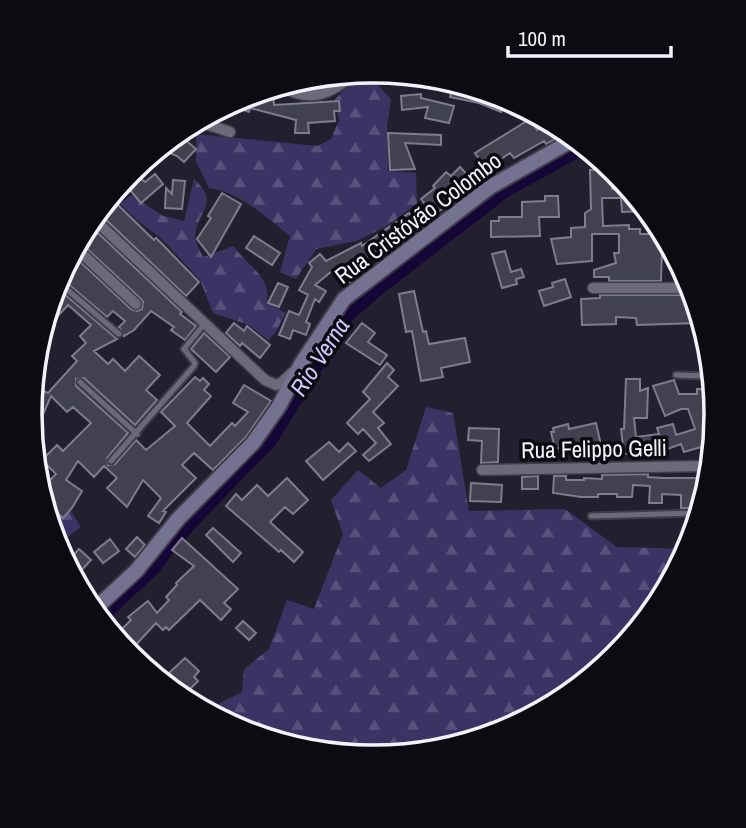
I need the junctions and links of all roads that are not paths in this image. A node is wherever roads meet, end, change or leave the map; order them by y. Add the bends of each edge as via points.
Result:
1 (342, 85) edge
2 (295, 92) edge
3 (211, 126) edge
4 (230, 132) dead end
5 (565, 144) edge
6 (101, 226) edge
7 (83, 254) edge
8 (593, 288) dead end
9 (679, 288) edge
10 (66, 289) edge
11 (136, 304) dead end
12 (205, 323) junction
13 (119, 334) dead end
14 (301, 365) junction
15 (676, 375) dead end
16 (701, 376) edge
17 (80, 382) dead end
18 (137, 434) junction
19 (111, 461) dead end
20 (700, 466) edge
21 (482, 470) dead end
22 (688, 513) edge
23 (591, 516) dead end
24 (101, 603) edge

1 - 2 street via 324,94
3 - 4 street
5 - 14 main road, Rua Cristóvão Colombo via 490,187 344,299
6 - 12 street
7 - 11 street
8 - 9 street
10 - 13 lane
12 - 14 street via 270,384 281,383
12 - 18 lane via 184,349 194,366
14 - 24 main road, Rua Cristóvão Colombo via 253,443
15 - 16 lane
17 - 18 lane
18 - 19 lane
20 - 21 street, Rua Felippo Gelli
22 - 23 lane

